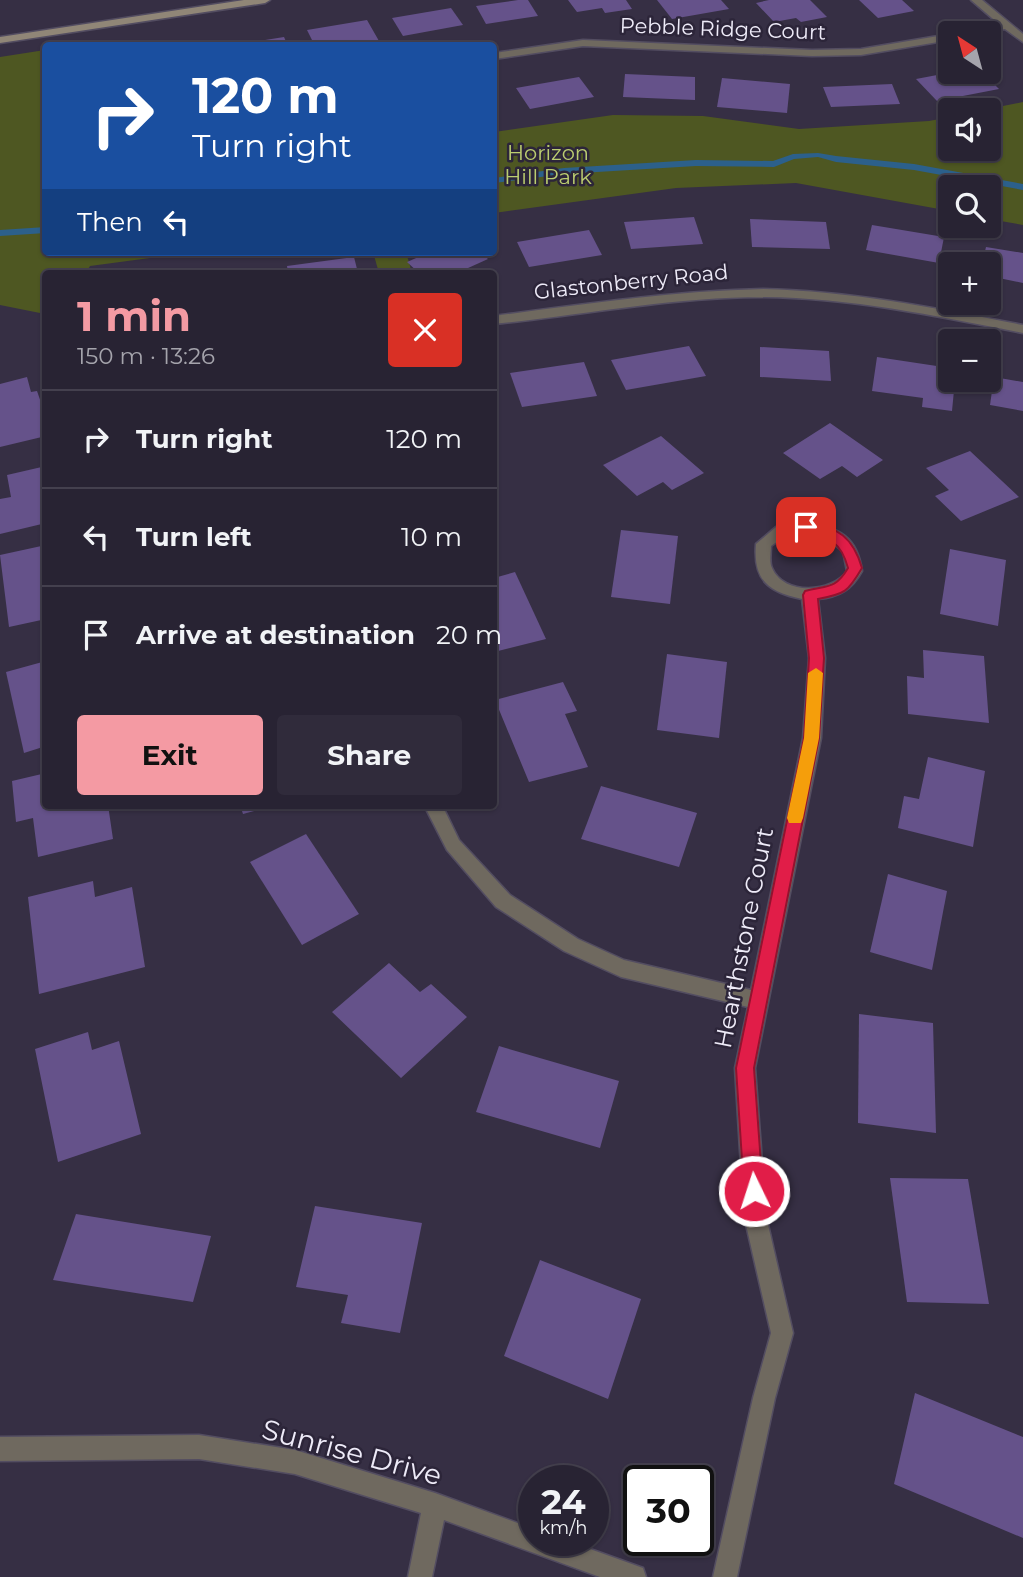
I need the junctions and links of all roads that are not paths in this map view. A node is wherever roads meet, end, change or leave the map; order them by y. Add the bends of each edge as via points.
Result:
1 (265, 0) edge
2 (976, 0) edge
3 (1006, 26) junction
4 (1001, 27) edge
5 (938, 39) edge
6 (1023, 39) edge
7 (0, 40) edge
8 (497, 56) edge
9 (497, 320) edge
10 (1023, 329) edge
11 (810, 595) junction
12 (435, 809) edge
13 (757, 1000) junction
14 (0, 1449) edge
15 (435, 1505) junction
16 (420, 1577) edge
17 (634, 1577) edge
18 (725, 1577) edge

1 - 7 main road
2 - 3 street
3 - 4 street
3 - 6 street
5 - 8 street, Pebble Ridge Court via 861,52 583,43
9 - 10 street, Glastonberry Road via 671,297 800,294 898,305
11 - 11 street via 845,585 855,568 854,558 842,540 819,529 781,531 764,544 761,562 773,581
11 - 13 street, Hearthstone Court via 817,658 812,738
12 - 13 street via 453,845 503,901 571,945 621,968
13 - 18 street, Hearthstone Court via 745,1068 755,1216 782,1333
14 - 15 street, Sunrise Drive via 199,1447 295,1462
15 - 16 street
15 - 17 street, Sunrise Drive

